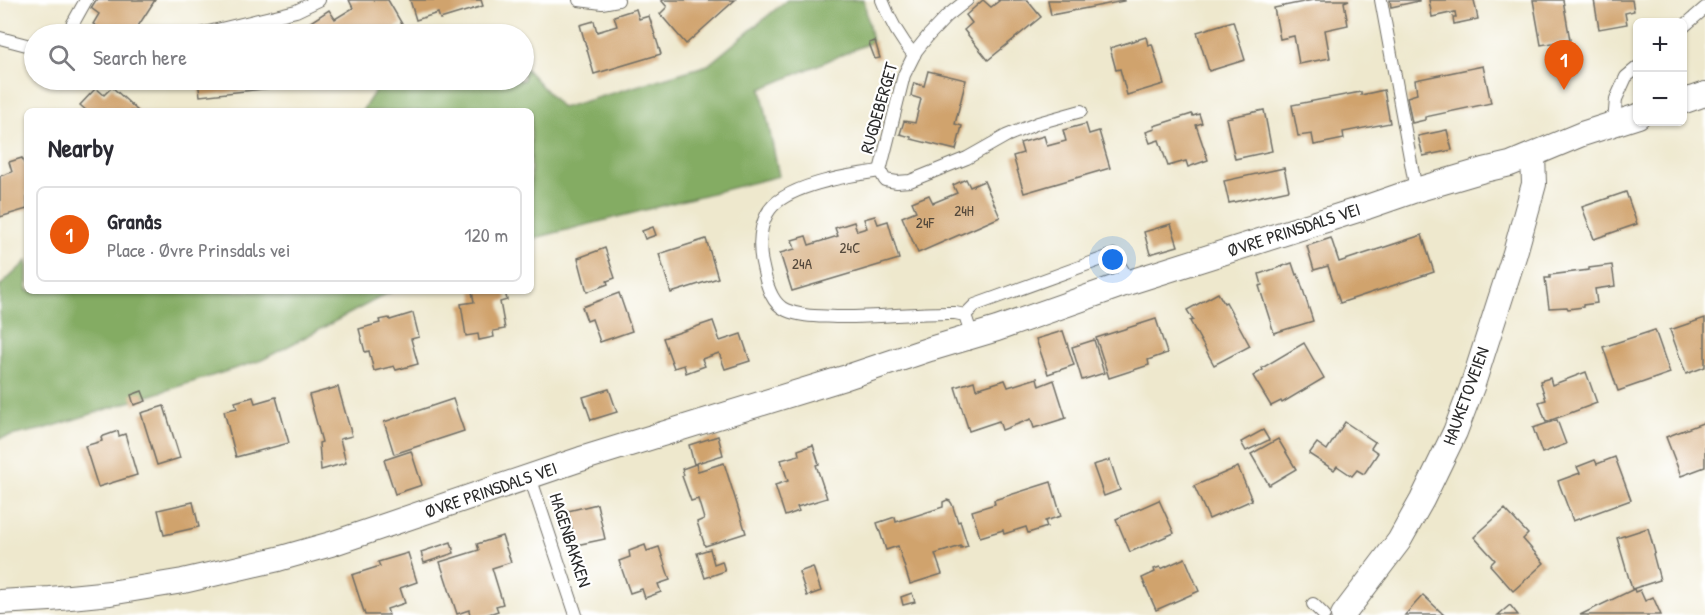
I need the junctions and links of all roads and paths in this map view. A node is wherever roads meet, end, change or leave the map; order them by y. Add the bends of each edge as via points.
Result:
1 (86, 0) edge
2 (319, 0) edge
3 (579, 0) edge
4 (618, 0) edge
5 (882, 0) edge
6 (967, 0) edge
7 (1381, 0) edge
8 (1705, 8) edge
9 (73, 24) edge
10 (242, 24) edge
11 (1687, 24) edge
12 (0, 38) edge
13 (24, 44) edge
14 (914, 56) junction
15 (1633, 71) edge
16 (1705, 94) edge
17 (1687, 101) edge
18 (1081, 111) dead end
19 (1633, 117) edge
20 (1614, 123) junction
21 (1533, 155) junction
22 (880, 171) junction
23 (1416, 189) junction
24 (969, 325) junction
25 (530, 477) junction
26 (0, 602) edge
27 (1313, 604) dead end
28 (576, 615) edge
29 (1324, 615) edge
30 (1343, 615) edge

1 - 9 lane
2 - 10 lane via 296,11
3 - 4 lane
5 - 14 lane, RUGDEBERGET via 901,40
6 - 14 lane, RUGDEBERGET via 947,16
7 - 23 lane
8 - 11 lane
12 - 13 lane
14 - 22 lane, RUGDEBERGET via 904,75
15 - 20 lane via 1616,99
16 - 17 street
18 - 22 lane via 1006,136 967,158 910,181 885,180
19 - 20 street, ØVRE PRINSDALS VEI
20 - 21 street, ØVRE PRINSDALS VEI
21 - 23 street, ØVRE PRINSDALS VEI
21 - 30 street, HAUKETOVEIEN via 1532,194 1455,432 1398,541
22 - 24 lane, ØVRE PRINSDALS VEI via 805,188 780,200 767,212 760,248 775,301 796,314 945,313
23 - 24 street, ØVRE PRINSDALS VEI via 997,329
24 - 25 street, ØVRE PRINSDALS VEI via 844,378
25 - 26 street, ØVRE PRINSDALS VEI via 331,544 183,581 110,593
25 - 28 lane, HAGENBAKKEN
27 - 29 lane

